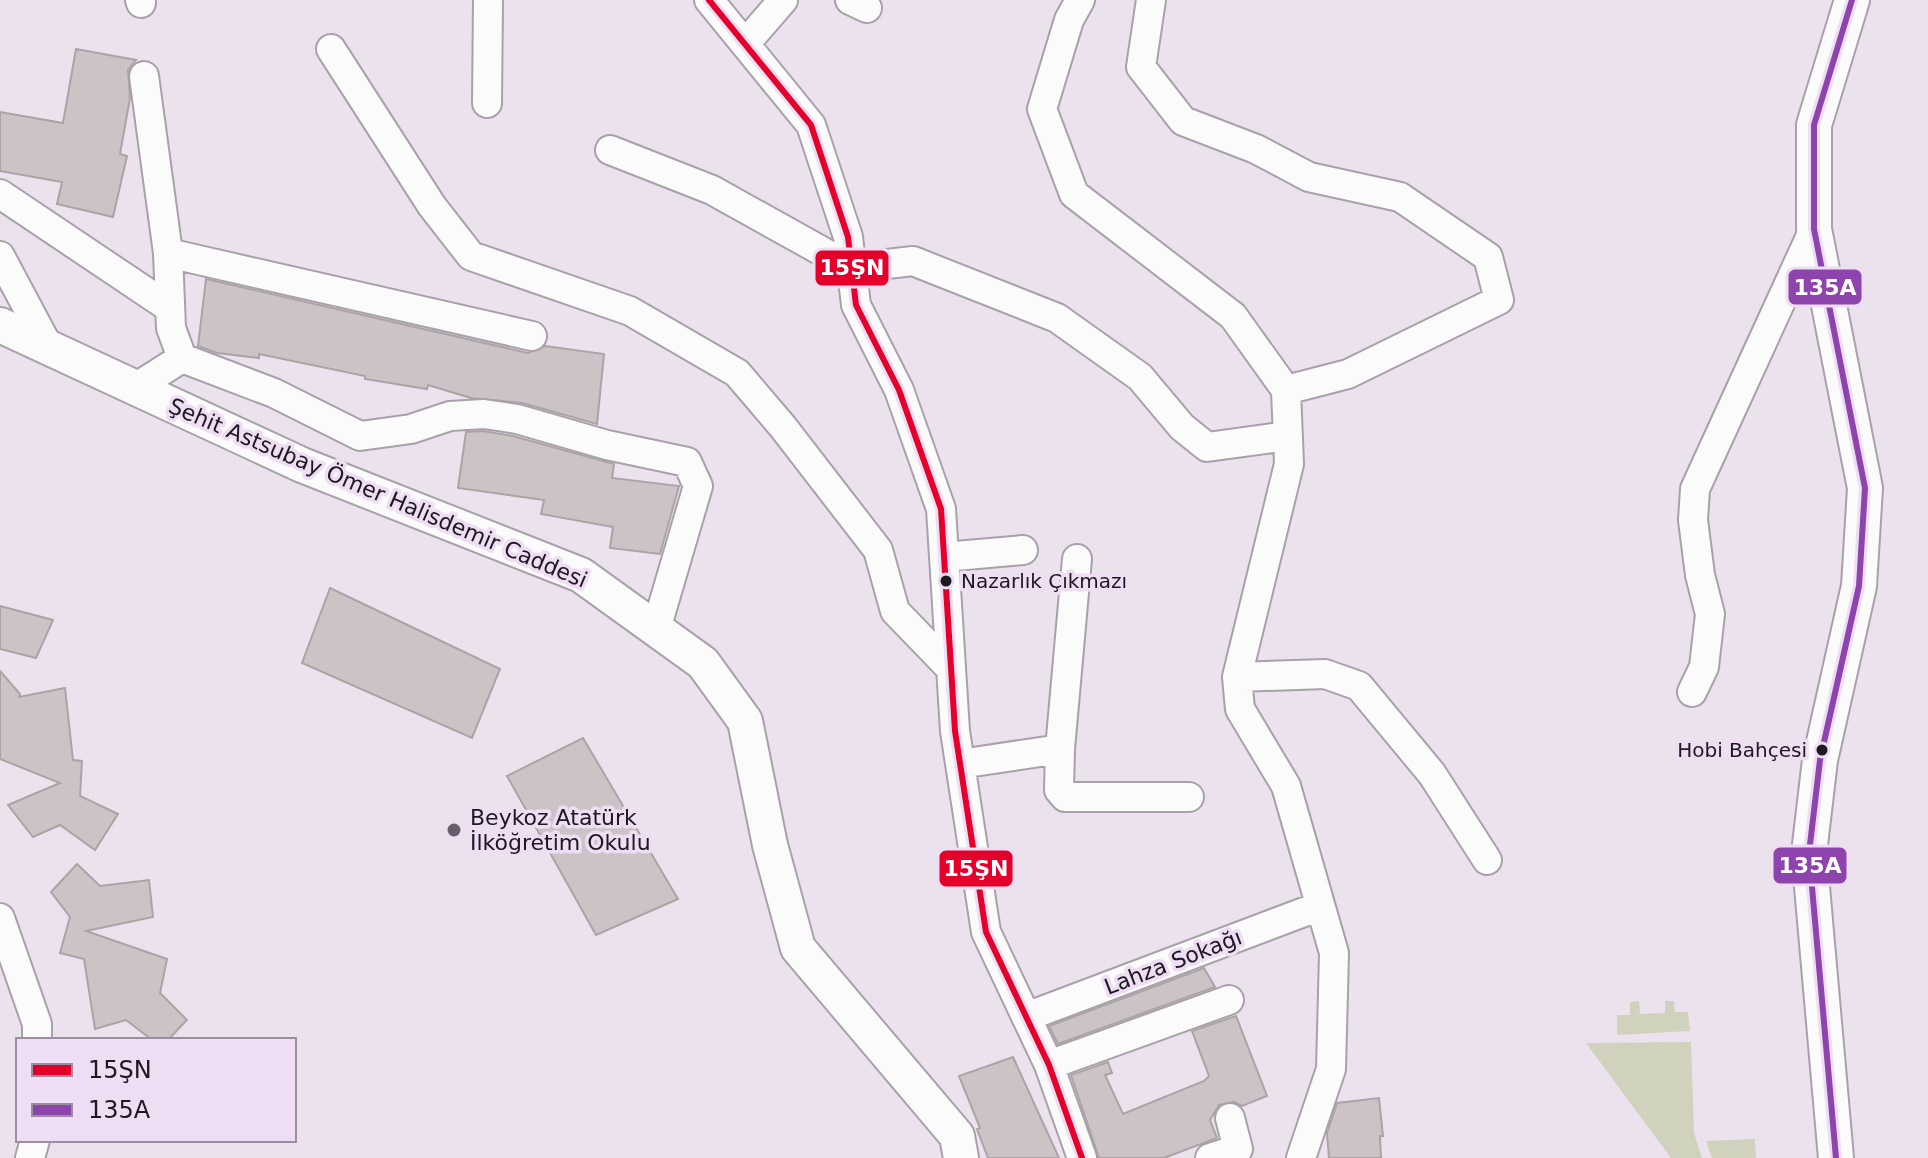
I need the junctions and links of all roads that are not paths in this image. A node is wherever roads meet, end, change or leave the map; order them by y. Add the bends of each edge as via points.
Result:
1 (488, 0) edge
2 (709, 0) edge
3 (783, 0) edge
4 (1080, 0) edge
5 (1151, 0) edge
6 (1852, 0) edge
7 (745, 44) junction
8 (331, 49) dead end
9 (144, 76) dead end
10 (487, 103) dead end
11 (610, 150) dead end
12 (0, 194) edge
13 (1814, 229) junction
14 (168, 253) junction
15 (0, 256) edge
16 (852, 268) junction
17 (170, 308) junction
18 (0, 325) edge
19 (532, 336) dead end
20 (49, 348) junction
21 (182, 358) junction
22 (135, 388) junction
23 (1286, 390) junction
24 (1288, 436) junction
25 (1023, 550) dead end
26 (944, 557) junction
27 (1077, 559) dead end
28 (656, 629) junction
29 (951, 669) junction
30 (1237, 677) junction
31 (1692, 692) dead end
32 (1060, 749) junction
33 (960, 764) junction
34 (1189, 797) dead end
35 (1487, 860) dead end
36 (1320, 906) junction
37 (0, 918) edge
38 (1229, 1000) dead end
39 (1026, 1017) junction
40 (37, 1038) edge
41 (1049, 1065) junction
42 (1230, 1118) dead end
43 (961, 1158) edge
44 (1082, 1158) edge
45 (1210, 1158) edge
46 (1301, 1158) edge
47 (1836, 1158) edge

1 - 10 street
2 - 7 street
3 - 7 street
4 - 23 street via 1042,109 1074,194 1233,316
5 - 23 street via 1141,67 1183,121 1256,149 1309,177 1400,197 1488,257 1499,300 1348,374
6 - 13 street via 1814,125
7 - 16 street via 811,125 848,237
8 - 29 street via 432,206 471,256 630,311 737,373 878,550 895,611
9 - 14 street
11 - 16 street via 712,190
12 - 17 street
13 - 31 street via 1695,489 1693,520 1710,614 1704,667
13 - 47 street via 1865,488 1859,586 1820,760 1809,853
14 - 17 street
14 - 19 street
15 - 20 street
16 - 24 street via 913,261 1057,318 1140,377 1182,427 1207,447
16 - 26 street via 856,305 899,390 941,509
17 - 21 street
18 - 20 street, Şehit Astsubay Ömer Halisdemir Caddesi
20 - 22 street, Şehit Astsubay Ömer Halisdemir Caddesi
21 - 22 street
21 - 28 street via 274,393 360,436 484,414 687,462 698,486
22 - 28 street, Şehit Astsubay Ömer Halisdemir Caddesi via 302,465 581,575
23 - 24 street
24 - 30 street via 1289,464
25 - 26 street
26 - 29 street
27 - 32 street
28 - 43 street, Şehit Astsubay Ömer Halisdemir Caddesi via 703,663 745,721 798,948 957,1136
29 - 33 street
30 - 35 street via 1325,674 1359,686 1432,774
30 - 36 street via 1240,709 1286,786
32 - 33 street
32 - 34 street via 1059,790 1065,797
33 - 39 street via 986,932
36 - 39 street, Lahza Sokağı
36 - 46 street via 1334,953 1331,1069
37 - 40 street via 37,1024
38 - 41 street
39 - 41 street
41 - 44 street
42 - 45 street via 1238,1149

